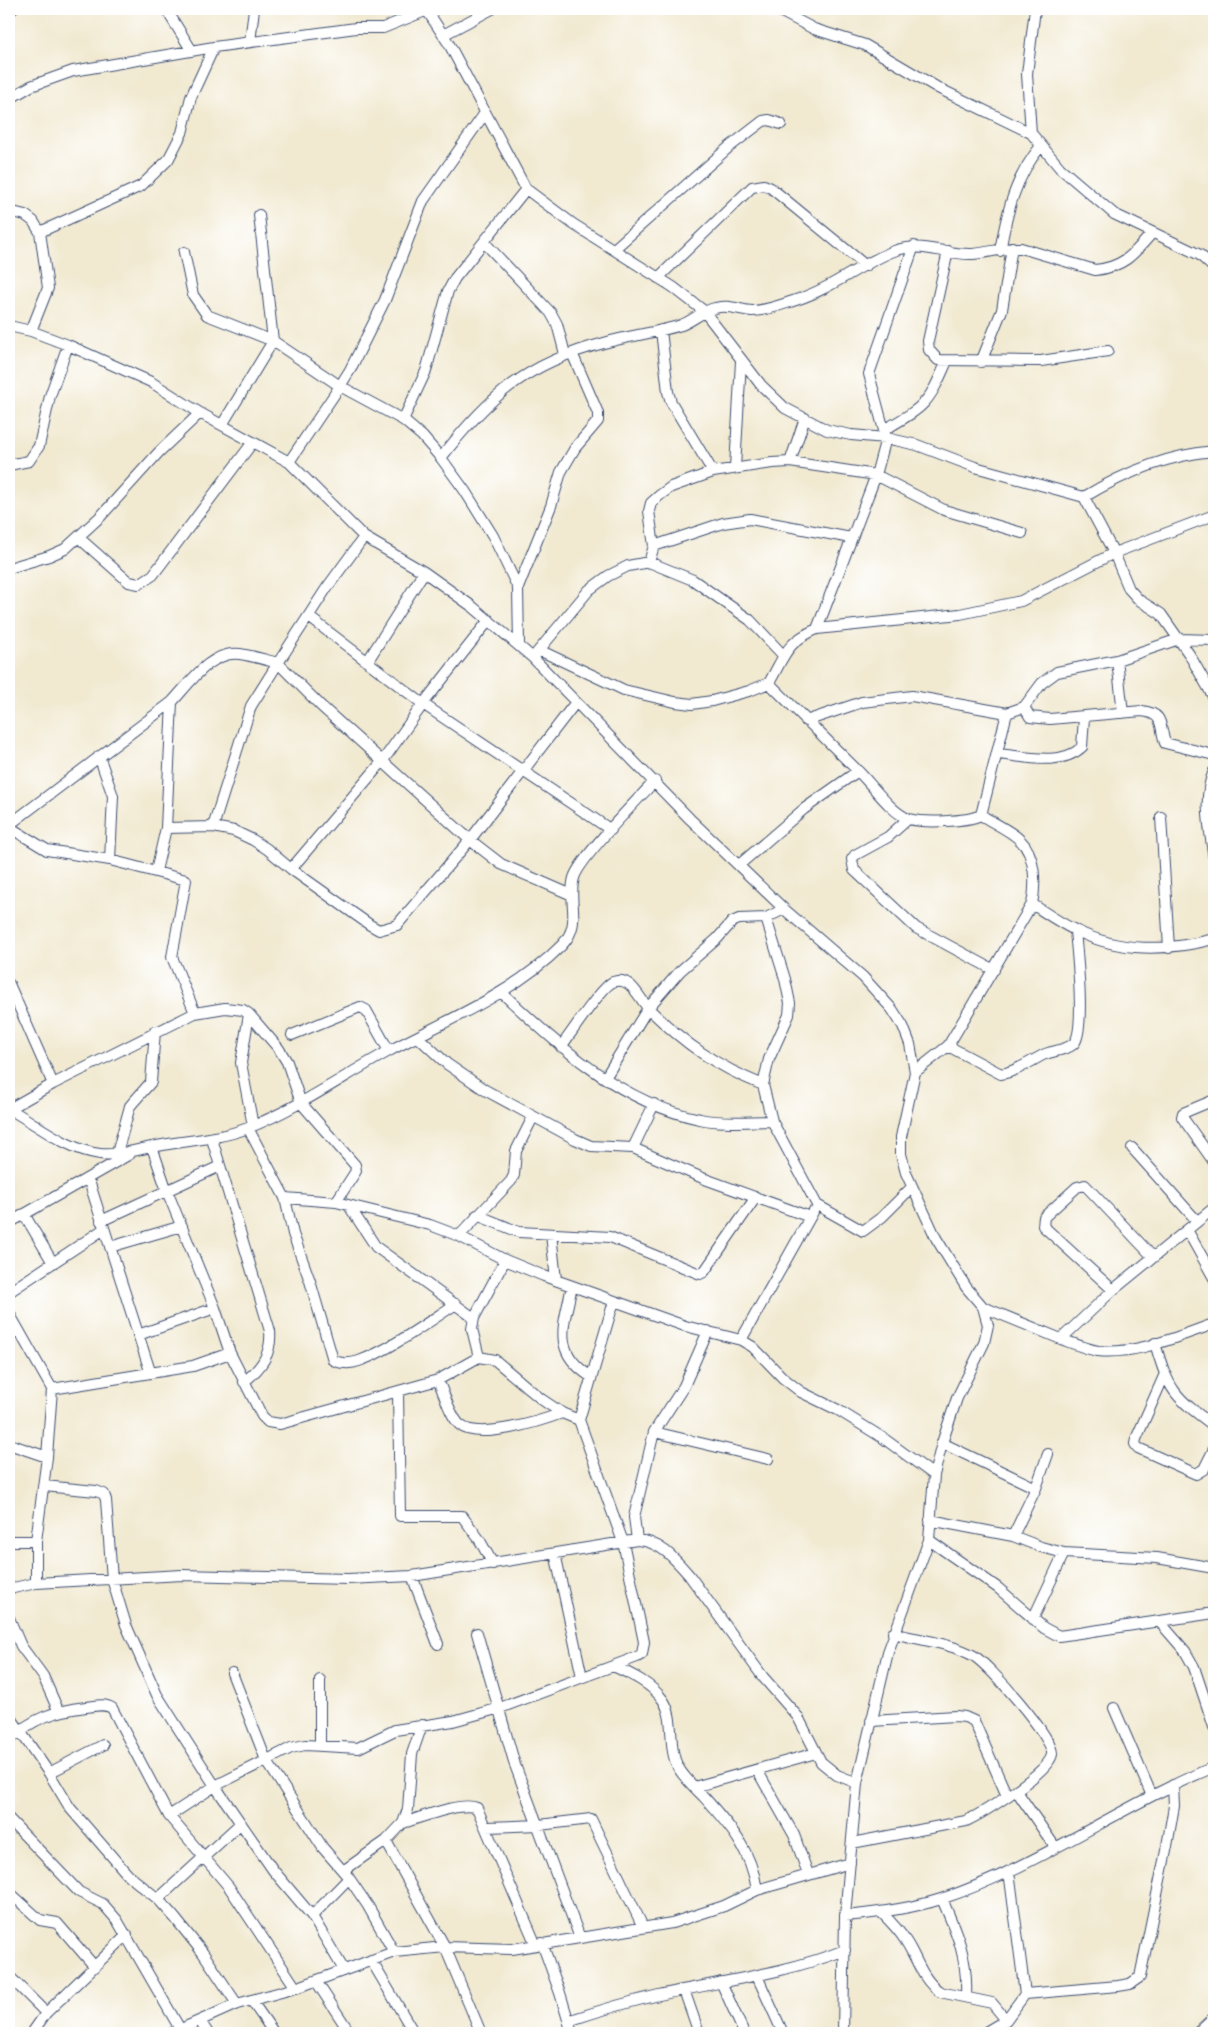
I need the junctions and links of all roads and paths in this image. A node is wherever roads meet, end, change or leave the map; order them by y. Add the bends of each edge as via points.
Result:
1 (14, 9) edge
2 (166, 9) edge
3 (254, 9) edge
4 (492, 9) edge
5 (776, 9) edge
6 (1035, 9) edge
7 (9, 10) edge
8 (428, 10) edge
9 (443, 35) junction
10 (250, 42) junction
11 (214, 46) junction
12 (192, 51) junction
13 (9, 99) edge
14 (486, 113) junction
15 (781, 124) dead end
16 (1030, 133) junction
17 (1041, 146) junction
18 (526, 189) junction
19 (10, 214) edge
20 (259, 215) dead end
21 (40, 232) junction
22 (1152, 233) junction
23 (484, 242) junction
24 (914, 246) junction
25 (1012, 247) junction
26 (614, 249) junction
27 (948, 251) junction
28 (1000, 251) junction
29 (184, 252) dead end
30 (866, 266) junction
31 (1214, 268) edge
32 (658, 278) junction
33 (704, 311) junction
34 (9, 326) edge
35 (661, 330) junction
36 (31, 331) junction
37 (273, 341) junction
38 (68, 345) junction
39 (1108, 351) dead end
40 (569, 354) junction
41 (741, 361) junction
42 (947, 361) junction
43 (981, 362) junction
44 (340, 386) junction
45 (200, 413) junction
46 (805, 418) junction
47 (403, 420) junction
48 (222, 425) junction
49 (885, 434) junction
50 (253, 442) junction
51 (1214, 450) edge
52 (442, 458) junction
53 (289, 462) junction
54 (790, 462) junction
55 (9, 465) edge
56 (735, 468) junction
57 (713, 472) junction
58 (876, 474) junction
59 (1084, 497) junction
60 (1214, 515) edge
61 (1022, 533) dead end
62 (78, 537) junction
63 (364, 537) junction
64 (851, 538) junction
65 (654, 546) junction
66 (1114, 553) junction
67 (649, 562) junction
68 (9, 568) edge
69 (424, 572) junction
70 (518, 588) junction
71 (309, 617) junction
72 (489, 620) junction
73 (817, 630) junction
74 (1179, 640) junction
75 (1214, 640) edge
76 (519, 645) junction
77 (536, 654) junction
78 (782, 654) junction
79 (1117, 660) junction
80 (367, 662) junction
81 (278, 663) junction
82 (770, 683) junction
83 (1214, 698) edge
84 (172, 702) junction
85 (576, 702) junction
86 (423, 704) junction
87 (1024, 707) junction
88 (1007, 713) junction
89 (1123, 713) junction
90 (1084, 716) junction
91 (806, 721) junction
92 (998, 754) junction
93 (1214, 755) edge
94 (99, 756) junction
95 (382, 762) junction
96 (524, 771) junction
97 (858, 771) junction
98 (1214, 771) edge
99 (654, 781) junction
100 (980, 815) junction
101 (1161, 817) dead end
102 (908, 818) junction
103 (9, 826) edge
104 (213, 827) junction
105 (166, 828) junction
106 (610, 830) junction
107 (470, 840) junction
108 (110, 860) junction
109 (1214, 860) edge
110 (738, 865) junction
111 (291, 870) junction
112 (156, 872) junction
113 (572, 895) junction
114 (1032, 904) junction
115 (784, 909) junction
116 (766, 918) junction
117 (1076, 931) junction
118 (1214, 940) edge
119 (1169, 948) junction
120 (994, 970) junction
121 (9, 984) edge
122 (501, 992) junction
123 (12, 998) edge
124 (648, 1008) junction
125 (196, 1012) junction
126 (249, 1014) junction
127 (155, 1031) junction
128 (292, 1035) dead end
129 (418, 1037) junction
130 (948, 1046) junction
131 (561, 1047) junction
132 (389, 1051) junction
133 (915, 1072) junction
134 (606, 1078) junction
135 (53, 1084) junction
136 (763, 1085) junction
137 (1214, 1100) edge
138 (301, 1102) junction
139 (654, 1104) junction
140 (9, 1109) edge
141 (533, 1117) junction
142 (772, 1121) junction
143 (251, 1127) junction
144 (212, 1139) junction
145 (152, 1147) junction
146 (633, 1148) junction
147 (1132, 1148) dead end
148 (133, 1152) junction
149 (117, 1153) junction
150 (1214, 1162) edge
151 (218, 1167) junction
152 (88, 1178) junction
153 (912, 1187) junction
154 (167, 1191) junction
155 (756, 1197) junction
156 (285, 1198) junction
157 (336, 1202) junction
158 (817, 1204) junction
159 (349, 1206) junction
160 (1214, 1208) edge
161 (24, 1214) junction
162 (477, 1215) junction
163 (810, 1217) junction
164 (1197, 1221) junction
165 (9, 1222) edge
166 (102, 1225) junction
167 (182, 1226) junction
168 (1187, 1230) junction
169 (551, 1234) junction
170 (459, 1236) junction
171 (110, 1247) junction
172 (1153, 1257) junction
173 (506, 1260) junction
174 (53, 1263) junction
175 (1214, 1278) edge
176 (556, 1280) junction
177 (572, 1286) junction
178 (1113, 1290) junction
179 (9, 1292) edge
180 (614, 1301) junction
181 (456, 1304) junction
182 (983, 1307) junction
183 (215, 1308) junction
184 (9, 1313) edge
185 (474, 1318) junction
186 (1214, 1324) edge
187 (17, 1327) junction
188 (708, 1331) junction
189 (138, 1334) junction
190 (9, 1339) edge
191 (1061, 1339) junction
192 (740, 1340) junction
193 (1155, 1343) junction
194 (230, 1353) junction
195 (479, 1357) junction
196 (150, 1371) junction
197 (590, 1376) junction
198 (1164, 1376) junction
199 (438, 1380) junction
200 (244, 1382) junction
201 (52, 1389) junction
202 (398, 1392) junction
203 (562, 1413) junction
204 (579, 1420) junction
205 (1214, 1426) edge
206 (654, 1432) junction
207 (942, 1443) junction
208 (9, 1444) edge
209 (1214, 1449) edge
210 (1048, 1454) dead end
211 (48, 1457) junction
212 (768, 1460) dead end
213 (934, 1475) junction
214 (44, 1486) junction
215 (1036, 1488) junction
216 (930, 1520) junction
217 (1014, 1536) junction
218 (638, 1540) junction
219 (929, 1540) junction
220 (9, 1541) edge
221 (36, 1541) junction
222 (623, 1542) junction
223 (555, 1553) junction
224 (1064, 1553) junction
225 (493, 1564) junction
226 (1214, 1568) edge
227 (412, 1576) junction
228 (112, 1579) junction
229 (36, 1583) junction
230 (9, 1589) edge
231 (1214, 1613) edge
232 (9, 1618) edge
233 (1033, 1619) junction
234 (1159, 1620) junction
235 (477, 1633) dead end
236 (893, 1634) junction
237 (438, 1644) dead end
238 (613, 1666) junction
239 (232, 1673) dead end
240 (582, 1677) junction
241 (320, 1680) dead end
242 (500, 1708) junction
243 (1114, 1708) dead end
244 (58, 1710) junction
245 (9, 1715) edge
246 (870, 1721) junction
247 (422, 1725) junction
248 (1214, 1725) edge
249 (21, 1729) junction
250 (9, 1740) edge
251 (102, 1745) dead end
252 (320, 1746) junction
253 (816, 1753) junction
254 (266, 1760) junction
255 (1214, 1768) edge
256 (757, 1770) junction
257 (49, 1773) junction
258 (857, 1783) junction
259 (1173, 1785) junction
260 (215, 1786) junction
261 (694, 1787) junction
262 (1016, 1790) junction
263 (1007, 1796) junction
264 (1152, 1796) junction
265 (169, 1816) junction
266 (9, 1819) edge
267 (241, 1823) junction
268 (403, 1823) junction
269 (539, 1825) junction
270 (487, 1827) junction
271 (386, 1842) junction
272 (852, 1843) junction
273 (1055, 1848) junction
274 (204, 1859) junction
275 (850, 1863) junction
276 (1009, 1871) junction
277 (808, 1874) junction
278 (346, 1875) junction
279 (758, 1890) junction
280 (9, 1892) edge
281 (942, 1898) junction
282 (158, 1899) junction
283 (882, 1913) junction
284 (312, 1916) junction
285 (845, 1916) junction
286 (643, 1927) junction
287 (127, 1935) junction
288 (580, 1938) junction
289 (539, 1944) junction
290 (445, 1947) junction
291 (845, 1950) junction
292 (394, 1952) junction
293 (370, 1960) junction
294 (95, 1966) junction
295 (344, 1970) junction
296 (9, 1976) edge
297 (758, 1976) junction
298 (316, 1981) junction
299 (721, 1982) junction
300 (296, 1988) junction
301 (684, 1990) junction
302 (1025, 1994) junction
303 (966, 1996) junction
304 (251, 2000) junction
305 (237, 2004) junction
306 (46, 2013) junction
307 (1214, 2018) edge
308 (1006, 2020) junction
309 (200, 2021) junction
310 (568, 2021) junction
311 (176, 2031) edge
312 (32, 2033) edge
313 (208, 2033) edge
314 (274, 2033) edge
315 (350, 2033) edge
316 (414, 2033) edge
317 (481, 2033) edge
318 (572, 2033) edge
319 (699, 2033) edge
320 (744, 2033) edge
321 (783, 2033) edge
322 (843, 2033) edge
323 (984, 2033) edge
324 (1197, 2033) edge

1 - 7 street
2 - 12 street
3 - 10 street
4 - 9 street
5 - 16 street via 814,29 865,45 938,88
6 - 16 street via 1027,74
8 - 9 street
8 - 10 street via 383,28 356,28
9 - 14 street
10 - 11 street
11 - 12 street
11 - 21 street via 190,97 182,134 168,160 141,186
12 - 13 street via 73,71 31,86
14 - 18 street
14 - 44 street via 423,202 385,300
15 - 26 street via 769,120 755,126
16 - 17 street
17 - 22 street via 1092,197 1114,214
17 - 28 street via 1021,175 1007,214
18 - 23 street
18 - 26 street
19 - 21 street via 26,215
20 - 37 street
21 - 36 street via 48,288
22 - 25 street via 1131,258 1106,269 1083,268
22 - 31 street via 1200,255
23 - 40 street via 551,313
23 - 47 street via 448,291 426,371
24 - 27 street
24 - 30 street via 895,250
24 - 49 street via 869,374
25 - 28 street
25 - 43 street via 1002,310
26 - 32 street
27 - 28 street via 970,254
27 - 42 street via 928,341 934,356
29 - 37 street via 193,295 207,315
30 - 32 street via 764,185 752,187
30 - 33 street via 833,285 761,310 731,306
32 - 33 street
33 - 35 street via 681,326
33 - 41 street
34 - 36 street
35 - 40 street
35 - 57 street via 670,397
36 - 38 street
37 - 44 street
37 - 48 street
38 - 45 street via 151,382
38 - 55 street via 50,396 39,446 29,461
39 - 43 street via 1041,361
40 - 52 street via 520,378 502,391 475,416
40 - 70 street via 598,413 598,420 575,448 561,472
41 - 46 street via 785,408
41 - 56 street
42 - 43 street
42 - 49 street via 934,393 926,403
44 - 47 street
44 - 53 street
45 - 48 street
45 - 62 street
46 - 49 street via 835,432
46 - 54 street
47 - 52 street
48 - 50 street
49 - 58 street
49 - 59 street via 975,467
50 - 53 street
50 - 62 street via 153,575 144,582 129,582
51 - 59 street via 1188,453 1140,468
52 - 70 street via 493,536
53 - 63 street
54 - 56 street
54 - 58 street
56 - 57 street
57 - 65 street via 671,487 651,503 649,511
58 - 61 street via 944,510
58 - 64 street
59 - 66 street
60 - 66 street
62 - 68 street via 65,549
63 - 69 street
63 - 71 street
64 - 65 street via 750,519 723,523
64 - 73 street
65 - 67 street
66 - 73 street via 1020,601 960,614
66 - 74 street via 1129,588 1139,600 1161,614
67 - 77 street via 628,566 590,590
67 - 78 street via 693,580 750,620
69 - 72 street
69 - 80 street
70 - 76 street
71 - 80 street
71 - 81 street
72 - 76 street
72 - 86 street
73 - 78 street via 803,635
74 - 75 street
74 - 79 street
74 - 83 street
76 - 77 street
77 - 82 street via 624,690 675,702 712,701
77 - 85 street
78 - 82 street
79 - 87 street via 1057,672 1042,683
79 - 89 street
80 - 86 street
81 - 84 street via 239,654 219,658
81 - 95 street
81 - 104 street via 250,706
82 - 91 street
84 - 94 street
84 - 105 street
85 - 96 street
85 - 99 street
86 - 95 street
86 - 96 street
87 - 88 street
87 - 90 street via 1034,718
88 - 91 street via 912,696 862,702
88 - 92 street
89 - 90 street
89 - 93 street via 1152,712 1160,719 1165,743
90 - 92 street via 1082,747 1068,754 1045,759
91 - 97 street
92 - 100 street
94 - 103 street
94 - 108 street via 113,796
95 - 107 street
95 - 111 street
96 - 106 street
96 - 107 street
97 - 102 street via 883,800
97 - 110 street via 804,809
98 - 109 street via 1208,795
99 - 106 street
99 - 110 street
100 - 102 street via 955,821
100 - 114 street via 1025,846 1034,876
101 - 119 street
102 - 120 street via 888,837 855,855 852,859 854,870 916,928
103 - 108 street via 47,850
104 - 105 street
104 - 111 street via 234,831 254,840
105 - 112 street
106 - 113 street via 574,878
107 - 111 street via 397,925 388,929 379,930 370,925
107 - 113 street via 501,864
108 - 112 street
110 - 115 street
112 - 125 street via 186,880 172,957
113 - 122 street via 573,926 564,943
114 - 117 street
114 - 120 street
115 - 116 street
115 - 133 street via 863,977 892,1009 910,1044
116 - 124 street via 732,922 680,971
116 - 136 street via 790,1003 789,1015 769,1059
117 - 119 street via 1142,949
117 - 130 street via 1080,998 1076,1042 1046,1053 1010,1073 1001,1074
118 - 119 street
120 - 130 street
121 - 123 street
122 - 129 street
122 - 131 street
123 - 135 street
124 - 131 street via 628,983 614,981 608,984
124 - 134 street
124 - 136 street via 708,1058
125 - 126 street via 225,1008
125 - 127 street
126 - 138 street via 287,1062
126 - 143 street via 241,1063
127 - 135 street
127 - 149 street via 151,1082 130,1106
128 - 132 street via 360,1007 366,1010
129 - 132 street
129 - 141 street via 463,1076
130 - 133 street
131 - 134 street
132 - 138 street
133 - 153 street via 901,1138 901,1154
134 - 139 street via 631,1095
135 - 140 street
136 - 142 street
137 - 150 street via 1183,1113 1182,1117
138 - 143 street
138 - 157 street via 355,1165 356,1171
139 - 142 street via 700,1120
139 - 146 street
140 - 149 street via 77,1148 100,1154
141 - 146 street via 591,1146
141 - 162 street via 516,1151 511,1181
142 - 158 street
143 - 144 street
143 - 156 street
144 - 145 street
144 - 151 street
145 - 148 street
145 - 154 street
146 - 155 street
147 - 164 street
148 - 149 street
148 - 152 street
151 - 154 street
151 - 200 street via 270,1331 270,1348 264,1360
152 - 161 street
152 - 166 street
153 - 158 street via 863,1231
153 - 182 street via 944,1252
154 - 166 street
154 - 167 street
155 - 163 street
155 - 169 street via 700,1274 610,1237
156 - 157 street
156 - 181 street via 293,1234 333,1360 349,1364 359,1362
157 - 159 street
158 - 163 street
159 - 170 street via 430,1225
159 - 181 street via 376,1247
160 - 164 street
161 - 165 street
161 - 174 street
162 - 169 street via 519,1232
162 - 170 street
163 - 192 street
164 - 168 street
166 - 171 street
166 - 174 street
167 - 171 street
167 - 183 street
168 - 172 street
168 - 175 street
169 - 176 street
170 - 173 street
171 - 189 street
172 - 178 street
172 - 178 street via 1085,1185 1076,1187 1044,1217 1043,1226
173 - 176 street
173 - 185 street
174 - 179 street
176 - 177 street
177 - 180 street
177 - 197 street via 564,1349 575,1367
178 - 191 street
180 - 188 street
180 - 197 street
181 - 185 street
182 - 191 street
182 - 207 street via 988,1325 984,1343 957,1398
183 - 189 street
183 - 194 street
184 - 187 street
185 - 195 street via 472,1329
186 - 193 street
187 - 190 street
187 - 201 street
188 - 192 street
188 - 206 street via 684,1386
189 - 196 street
191 - 193 street via 1096,1351 1116,1352
192 - 213 street via 753,1347 801,1392 853,1419
193 - 198 street
194 - 196 street via 193,1366
194 - 200 street
195 - 199 street
195 - 203 street via 495,1360 525,1388
196 - 201 street
197 - 204 street
198 - 205 street via 1182,1402
198 - 209 street via 1135,1444 1196,1474 1204,1469
199 - 202 street
199 - 203 street via 459,1424 470,1430 515,1428
200 - 202 street via 262,1416 268,1422 280,1424
201 - 211 street
202 - 225 street via 400,1516 462,1516
203 - 204 street
204 - 222 street
206 - 212 street
206 - 218 street via 634,1517
207 - 213 street
207 - 215 street
208 - 211 street
210 - 215 street
211 - 214 street
213 - 216 street
214 - 221 street
214 - 228 street via 104,1494
215 - 217 street
216 - 217 street
216 - 219 street
217 - 224 street
218 - 222 street
218 - 253 street via 657,1545 690,1575 763,1677 798,1717
219 - 233 street via 998,1588
219 - 236 street
220 - 221 street
221 - 229 street
222 - 223 street
222 - 238 street via 644,1649 637,1657
223 - 225 street
223 - 240 street
224 - 226 street via 1157,1558
224 - 233 street
225 - 227 street
227 - 228 street via 348,1580 182,1575
227 - 237 street
228 - 229 street
228 - 260 street via 126,1625 157,1695
229 - 230 street
231 - 234 street
232 - 244 street via 21,1646 43,1676
233 - 234 street via 1059,1636
234 - 248 street via 1194,1667
235 - 242 street
236 - 246 street
236 - 262 street via 949,1647 975,1657 987,1666 1042,1730 1053,1754 1049,1762
238 - 240 street
238 - 261 street via 647,1684 663,1700 673,1756 678,1768
239 - 254 street
240 - 242 street
241 - 252 street
242 - 247 street
242 - 269 street via 515,1765
243 - 264 street
244 - 249 street
244 - 265 street via 98,1705 112,1708
245 - 249 street
246 - 258 street
246 - 263 street via 965,1717 974,1722
247 - 252 street via 396,1730 358,1748
247 - 268 street via 412,1754 408,1809
249 - 250 street
249 - 257 street
251 - 257 street
252 - 254 street via 291,1748
253 - 256 street
253 - 258 street via 829,1770
254 - 260 street
254 - 278 street via 323,1848
255 - 259 street
256 - 261 street
256 - 277 street via 790,1828
257 - 282 street via 70,1808 90,1832 128,1875
258 - 272 street
259 - 264 street
259 - 302 street via 1170,1830 1140,1977 1130,1984 1118,1986
260 - 265 street
260 - 267 street
261 - 279 street via 728,1824 749,1857
262 - 263 street
262 - 273 street
263 - 272 street via 983,1813 966,1820
264 - 273 street
265 - 274 street
266 - 287 street via 79,1892 102,1904
267 - 274 street
267 - 284 street via 278,1876
268 - 270 street via 443,1810 472,1806 477,1808
268 - 271 street
269 - 270 street
269 - 286 street via 591,1819
269 - 288 street
270 - 289 street
271 - 278 street
271 - 290 street
272 - 275 street
273 - 276 street
274 - 282 street
274 - 300 street via 229,1887
275 - 277 street
275 - 285 street
276 - 281 street
276 - 302 street
277 - 279 street
278 - 284 street
278 - 292 street
279 - 286 street via 689,1919
280 - 294 street via 40,1920 57,1923
281 - 283 street
281 - 303 street via 967,1967
282 - 305 street via 202,1952
283 - 285 street
283 - 303 street via 906,1940 934,1987 940,1992
284 - 295 street
285 - 291 street
286 - 288 street
287 - 294 street
287 - 311 street
288 - 289 street
289 - 290 street via 512,1949
289 - 310 street
290 - 292 street
290 - 317 street
291 - 297 street
291 - 322 street
292 - 293 street
293 - 295 street
293 - 316 street
294 - 306 street
295 - 298 street
296 - 306 street
297 - 299 street
297 - 321 street
298 - 300 street
298 - 315 street
299 - 301 street
299 - 320 street
300 - 304 street
301 - 310 street
301 - 319 street
302 - 308 street
303 - 308 street via 992,2003
304 - 305 street
304 - 314 street
305 - 309 street
306 - 312 street
307 - 324 street
308 - 323 street
309 - 311 street
309 - 313 street
310 - 318 street

